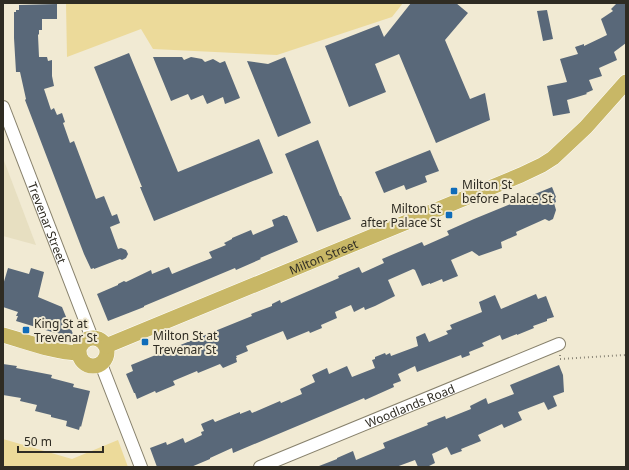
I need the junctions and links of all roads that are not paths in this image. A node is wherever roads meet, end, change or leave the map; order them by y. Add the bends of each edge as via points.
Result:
1 (626, 82) edge
2 (3, 107) edge
3 (3, 335) edge
4 (92, 338) junction
5 (559, 344) dead end
6 (106, 346) junction
7 (80, 353) junction
8 (101, 364) junction
9 (141, 467) edge
10 (260, 467) edge

1 - 6 main road, Milton Street via 586,127 542,165
2 - 4 street, Trevenar Street
3 - 7 main road via 53,350
4 - 6 main road via 100,339
4 - 7 main road via 84,341
5 - 10 street, Woodlands Road
6 - 8 main road via 106,358
7 - 8 main road via 87,364
8 - 9 street

